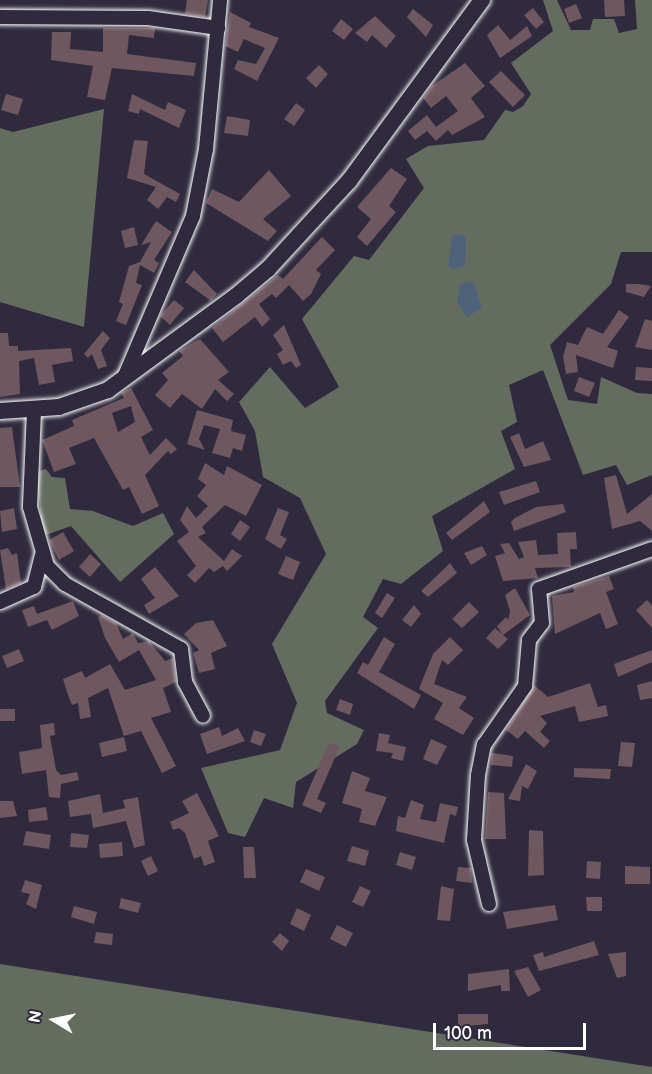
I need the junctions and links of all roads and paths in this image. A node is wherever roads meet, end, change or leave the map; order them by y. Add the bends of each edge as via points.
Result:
1 (220, 0) edge
2 (482, 0) edge
3 (0, 17) edge
4 (218, 28) junction
5 (124, 380) junction
6 (0, 411) edge
7 (34, 411) junction
8 (652, 549) edge
9 (42, 555) junction
10 (0, 602) edge
11 (203, 716) dead end
12 (489, 904) dead end

1 - 4 street
2 - 5 main road via 366,159 299,237 236,296
3 - 4 street via 148,18
4 - 5 street via 206,149 193,216
5 - 7 main road via 82,400
6 - 7 main road
7 - 9 street via 30,507
8 - 12 street via 539,589 542,623 529,640 525,686 484,745 478,775 474,840
9 - 10 street via 34,587
9 - 11 street via 65,584 181,649 185,682

